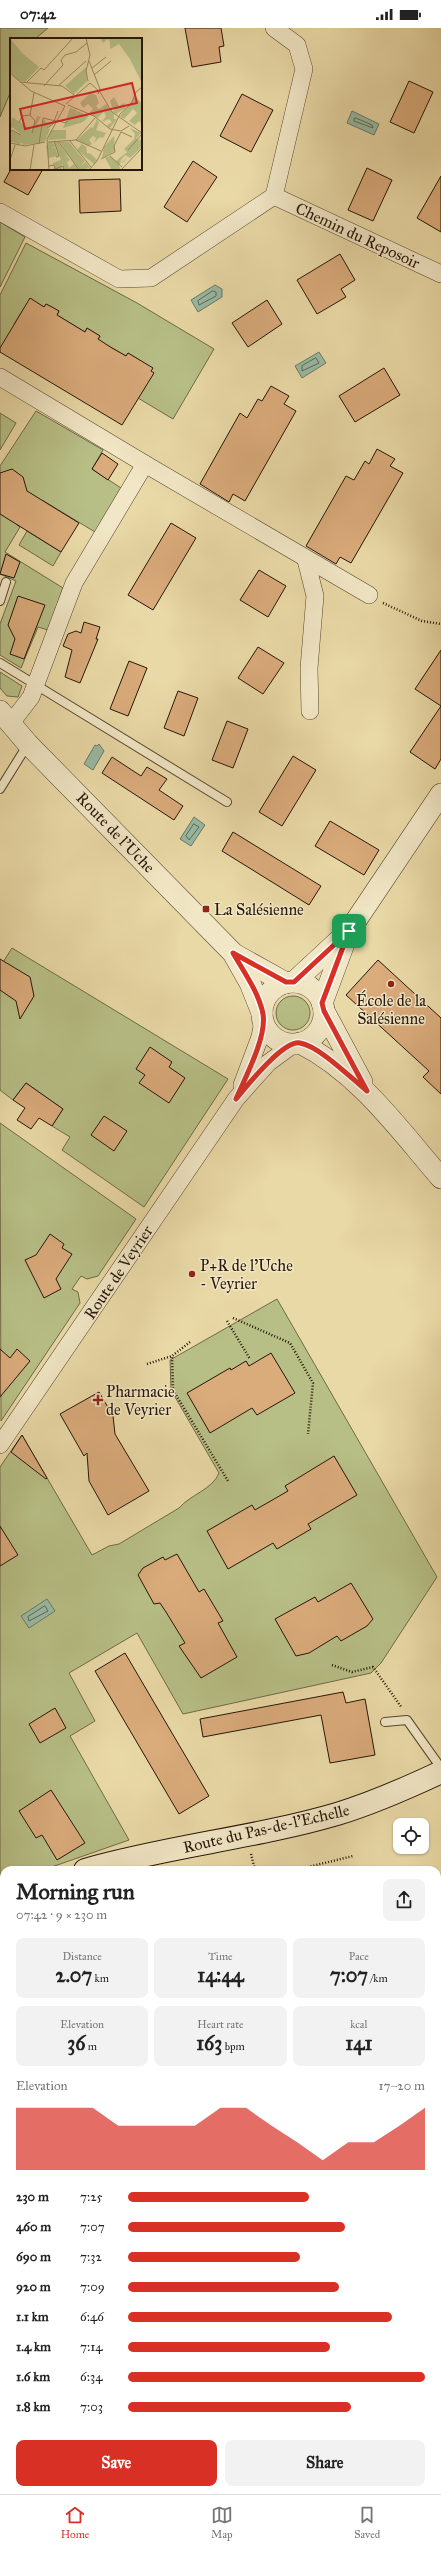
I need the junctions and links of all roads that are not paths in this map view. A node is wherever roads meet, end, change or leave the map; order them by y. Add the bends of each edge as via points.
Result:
1 (274, 28) edge
2 (274, 196) junction
3 (0, 212) edge
4 (441, 274) edge
5 (0, 377) edge
6 (145, 464) junction
7 (306, 560) junction
8 (6, 582) dead end
9 (369, 596) road end
10 (0, 600) edge
11 (0, 663) edge
12 (36, 684) junction
13 (310, 711) dead end
14 (5, 717) edge
15 (28, 744) junction
16 (0, 789) edge
17 (441, 794) edge
18 (227, 802) dead end
19 (349, 931) junction
20 (233, 953) junction
21 (290, 982) junction
22 (323, 1007) junction
23 (263, 1017) junction
24 (296, 1043) junction
25 (367, 1091) junction
26 (236, 1099) junction
27 (441, 1178) edge
28 (0, 1445) edge
29 (385, 1722) dead end
30 (441, 1768) edge
31 (441, 1772) edge
32 (101, 1866) edge

1 - 2 street via 296,45 304,69
2 - 3 street via 151,278 119,279
2 - 4 street, Chemin du Reposoir
5 - 6 street
6 - 7 street
6 - 12 street via 74,583
7 - 9 street
7 - 13 street via 315,596 309,668
8 - 10 lane
11 - 12 lane
12 - 14 street via 31,697
12 - 18 lane
14 - 15 street, Route de l'Uche
15 - 16 lane
15 - 20 street, Route de l'Uche
17 - 19 street
19 - 21 street
19 - 22 street
20 - 21 street, Route de l'Uche
20 - 23 street, Route de l'Uche via 250,983
21 - 22 street via 308,986 319,996
21 - 23 street via 278,986 266,997
22 - 24 street via 317,1031 306,1040
22 - 25 street
23 - 24 street via 272,1035 278,1040
23 - 26 street, Route de Veyrier via 258,1042
24 - 25 street via 317,1052
24 - 26 street, Route de Veyrier via 268,1063
25 - 27 street
26 - 28 street, Route de Veyrier
29 - 30 lane via 407,1720
31 - 32 main road, Route du Pas-de-l'Echelle via 338,1813 154,1852

